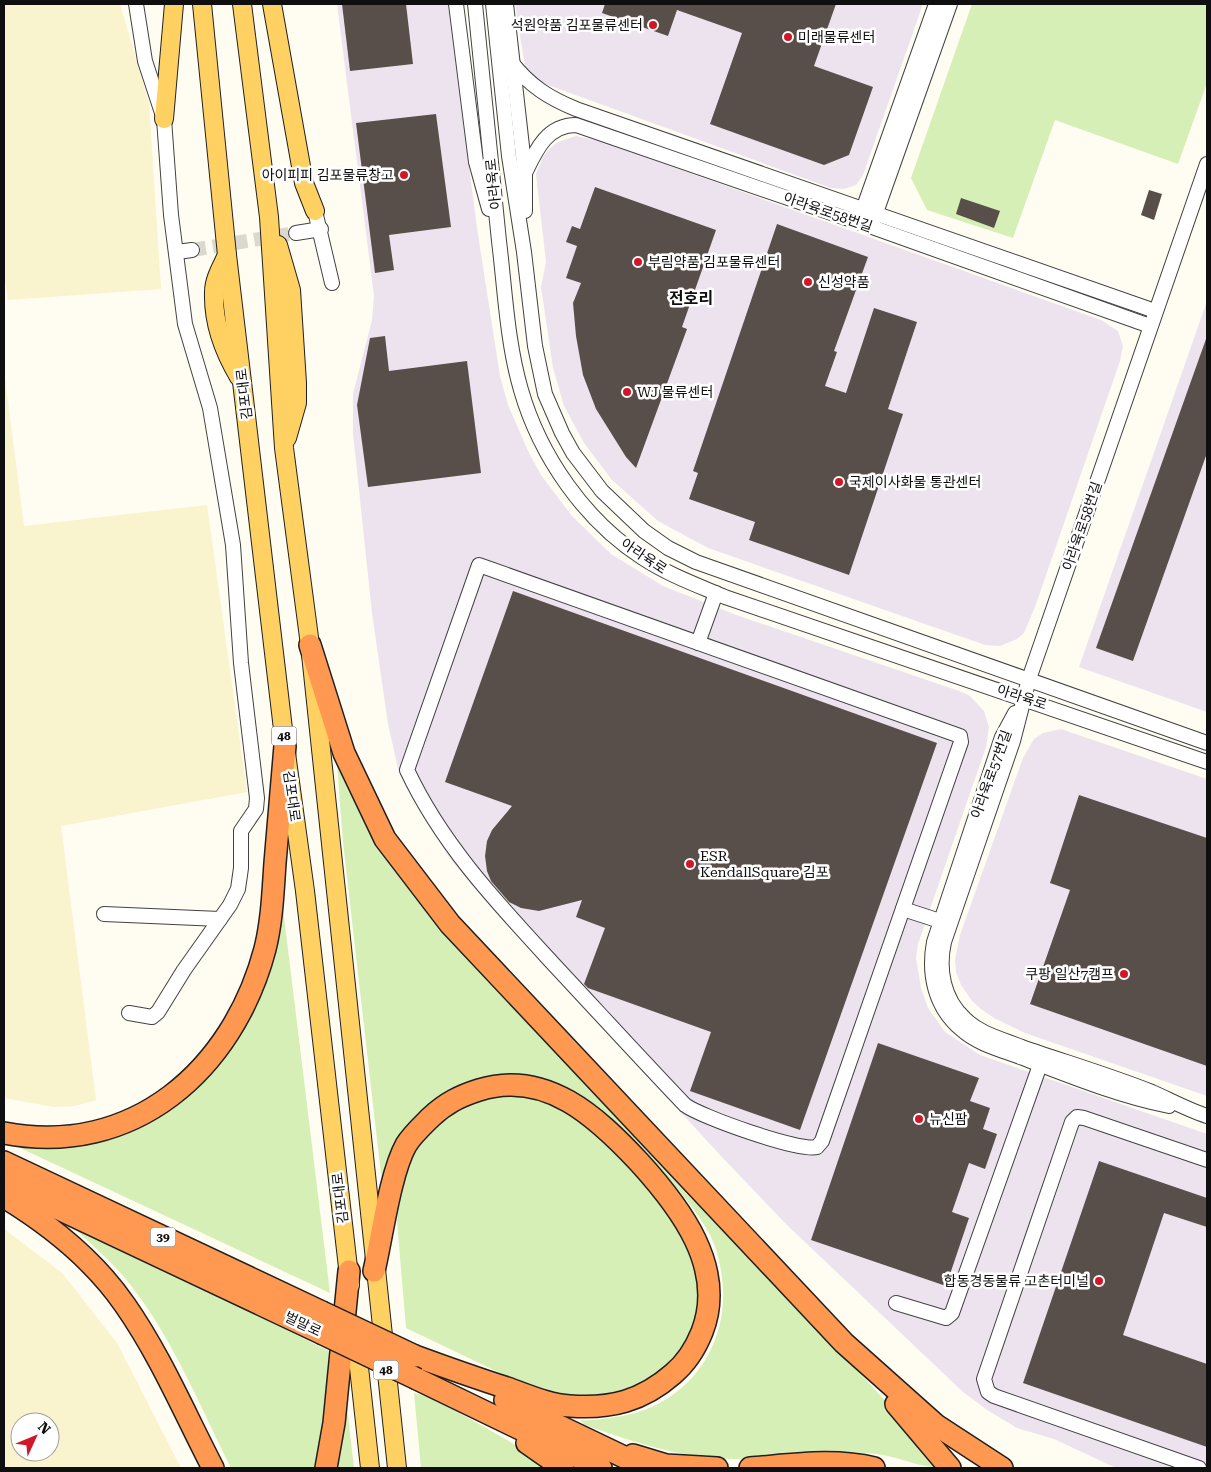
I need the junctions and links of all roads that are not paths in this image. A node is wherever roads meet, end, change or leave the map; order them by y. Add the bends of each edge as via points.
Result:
1 (136, 4) edge
2 (174, 4) edge
3 (202, 4) edge
4 (242, 4) edge
5 (272, 4) edge
6 (456, 4) edge
7 (475, 4) edge
8 (493, 4) edge
9 (506, 4) edge
10 (936, 4) edge
11 (950, 4) edge
12 (512, 63) junction
13 (164, 119) junction
14 (1207, 164) edge
15 (525, 173) junction
16 (315, 211) joint
17 (867, 218) junction
18 (321, 229) junction
19 (296, 233) tunnel mouth
20 (192, 250) tunnel mouth
21 (500, 251) junction
22 (177, 252) junction
23 (524, 252) junction
24 (332, 283) dead end
25 (1155, 311) junction
26 (1150, 326) junction
27 (716, 593) junction
28 (698, 643) junction
29 (310, 645) junction
30 (1029, 679) junction
31 (1023, 697) junction
32 (1207, 743) edge
33 (285, 746) junction
34 (1207, 762) edge
35 (903, 909) junction
36 (104, 914) dead end
37 (220, 919) junction
38 (940, 921) junction
39 (129, 1013) dead end
40 (1040, 1065) junction
41 (1187, 1109) junction
42 (1207, 1116) edge
43 (4, 1133) edge
44 (4, 1151) edge
45 (1207, 1160) edge
46 (4, 1162) edge
47 (4, 1183) edge
48 (4, 1198) edge
49 (230, 1268) junction
50 (349, 1271) junction
51 (374, 1272) junction
52 (896, 1303) dead end
53 (844, 1343) junction
54 (415, 1356) junction
55 (482, 1410) junction
56 (599, 1445) junction
57 (213, 1468) edge
58 (326, 1468) edge
59 (370, 1468) edge
60 (397, 1468) edge
61 (563, 1468) edge
62 (601, 1468) edge
63 (647, 1468) edge
64 (718, 1468) edge
65 (750, 1468) edge
66 (874, 1468) edge
67 (950, 1468) edge
68 (1002, 1468) edge
69 (1199, 1468) edge

1 - 13 street via 145,61
2 - 13 main road
3 - 33 main road, 김포대로 / 48 via 227,254
4 - 29 main road, 김포대로 / 48 via 268,217 284,448
5 - 16 main road via 304,183
6 - 21 street via 476,162
7 - 21 street, 아라육로
8 - 23 street, 아라육로 via 509,156
9 - 12 street
10 - 17 street
11 - 17 street
12 - 15 street
12 - 17 street via 532,86 555,101
13 - 22 street
14 - 25 street, 아라육로58번길
15 - 17 street, 아라육로58번길 via 545,137 558,128 576,125
15 - 23 street
16 - 18 street
17 - 25 street
17 - 26 street, 아라육로58번길
18 - 19 street
18 - 24 street
20 - 22 street
21 - 27 street, 아라육로 via 521,389 539,435 563,477 590,513 641,557 677,578
22 - 37 street via 185,324 210,408 233,545 241,664 257,798 256,809 241,831 238,889
23 - 30 street, 아라육로 via 540,373 553,412 588,474 635,524 668,548 696,562
25 - 26 street, 아라육로58번길
26 - 30 street, 아라육로58번길
27 - 28 street
27 - 31 street, 아라육로
28 - 35 street via 960,736 961,742
28 - 35 street via 479,565 407,770 430,816 462,861 685,1105 700,1115 809,1148 822,1142
29 - 51 main road, 김포대로 / 48
29 - 53 highway via 344,752 391,847 450,924
30 - 31 street, 아라육로58번길
30 - 32 street, 아라육로
31 - 34 street, 아라육로
31 - 38 street, 아라육로57번길 via 1002,737
31 - 41 street, 아라육로57번길 via 1013,741 944,942 941,962 945,987 957,1011 974,1027 1152,1092
33 - 43 highway via 266,948 252,991 217,1049 173,1094 146,1113 117,1126 60,1138 30,1138
33 - 50 main road, 김포대로 / 48
35 - 38 street
36 - 37 street
37 - 39 street via 158,1012 152,1017
38 - 40 street, 아라육로57번길 via 931,956 931,970 946,1012 971,1037
40 - 41 street, 아라육로57번길 via 1149,1102
40 - 52 street via 952,1314 942,1318
41 - 42 street, 아라육로57번길
44 - 49 highway, 벌말로 / 39 via 118,1206
45 - 69 street via 1084,1118 1072,1122 984,1378 988,1392 994,1396
46 - 49 highway, 벌말로 / 39
47 - 55 highway, 벌말로 / 39, bridge
48 - 57 highway via 60,1236 125,1304 159,1362
49 - 54 highway, 벌말로 / 39, bridge
50 - 58 highway via 334,1423
50 - 59 main road, 김포대로 / 48
51 - 54 highway via 396,1173 406,1144 445,1104 496,1084 524,1085 579,1106 609,1130 663,1188 697,1242 706,1269 709,1294 706,1321 697,1343 680,1368 656,1389 625,1402 600,1407 567,1406
51 - 60 main road, 김포대로 / 48
53 - 67 highway
53 - 68 highway via 936,1425
54 - 56 highway, 벌말로 / 39
55 - 61 highway
55 - 62 highway, 벌말로 / 39
56 - 63 highway, 벌말로
56 - 64 highway via 666,1465
65 - 66 highway via 820,1463

